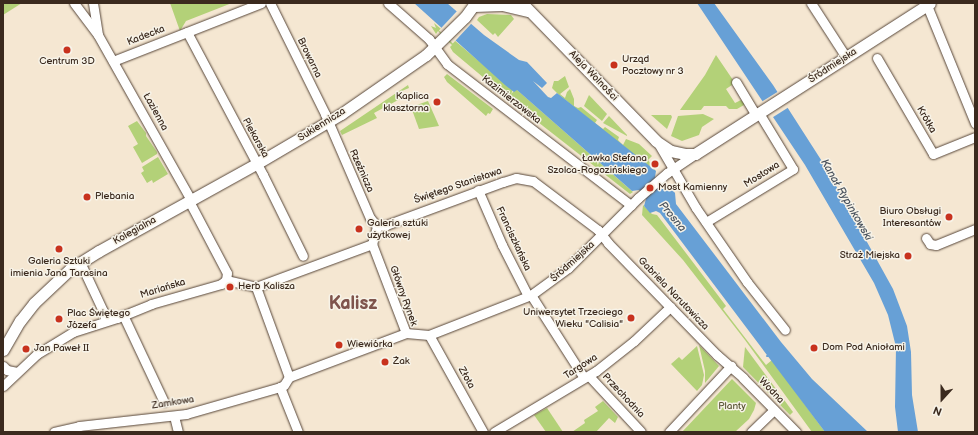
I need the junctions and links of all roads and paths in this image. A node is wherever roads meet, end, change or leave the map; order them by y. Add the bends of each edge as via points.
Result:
1 (74, 3) edge
2 (93, 3) edge
3 (262, 3) edge
4 (270, 3) edge
5 (388, 3) edge
6 (522, 3) edge
7 (811, 3) edge
8 (474, 4) edge
9 (928, 4) edge
10 (530, 11) junction
11 (187, 32) junction
12 (98, 35) junction
13 (434, 48) junction
14 (846, 57) junction
15 (877, 58) dead end
16 (113, 61) junction
17 (736, 82) dead end
18 (759, 113) junction
19 (327, 123) junction
20 (975, 123) edge
21 (975, 137) edge
22 (656, 141) junction
23 (695, 154) junction
24 (256, 164) junction
25 (672, 169) junction
26 (478, 190) junction
27 (190, 200) junction
28 (631, 205) junction
29 (706, 222) junction
30 (377, 226) junction
31 (975, 229) edge
32 (602, 235) junction
33 (926, 238) dead end
34 (372, 244) junction
35 (302, 256) dead end
36 (80, 262) junction
37 (226, 280) junction
38 (256, 287) junction
39 (530, 295) junction
40 (670, 308) junction
41 (123, 315) junction
42 (106, 321) junction
43 (785, 330) dead end
44 (406, 333) junction
45 (429, 335) junction
46 (3, 350) edge
47 (3, 366) edge
48 (731, 366) junction
49 (16, 372) junction
50 (289, 377) junction
51 (586, 377) junction
52 (3, 386) edge
53 (280, 387) junction
54 (164, 402) dead end
55 (774, 410) junction
56 (174, 416) junction
57 (54, 432) edge
58 (178, 432) edge
59 (298, 432) edge
60 (484, 432) edge
61 (494, 432) edge
62 (641, 432) edge
63 (669, 432) edge
64 (751, 432) edge
65 (796, 432) edge

1 - 12 street, Łazienna
2 - 12 street, Łazienna
3 - 11 street
4 - 19 street, Browarna
5 - 13 street, Kazimierzowska via 429,39
6 - 10 street, Aleja Wolności
7 - 14 street
8 - 10 street via 502,5
8 - 13 street, Sukiennicza via 465,17
9 - 14 street, Śródmiejska
9 - 20 street
10 - 22 street, Aleja Wolności
11 - 16 street, Kadecka
11 - 24 street, Piekarska
12 - 16 street, Łazienna
13 - 19 street, Sukiennicza
13 - 28 street, Kazimierzowska via 447,64
14 - 18 street, Śródmiejska
15 - 21 street, Krótka via 933,154
16 - 27 street, Łazienna
17 - 18 street
18 - 23 street, Śródmiejska
18 - 29 street, Mostowa via 793,168
19 - 24 street, Sukiennicza
19 - 30 street, Rzeźnicza via 370,218
22 - 23 street, Aleja Wolności via 678,153
22 - 25 street, Aleja Wolności
23 - 25 street, Śródmiejska
24 - 27 street, Sukiennicza
24 - 35 street, Piekarska
25 - 28 street, Śródmiejska
25 - 29 street
26 - 30 street, Świętego Stanisława via 386,225
26 - 32 street, Świętego Stanisława via 516,178 533,181
26 - 39 street, Franciszkańska via 502,245
27 - 36 street, Kolegialna
27 - 37 street, Łazienna via 227,273
28 - 32 street, Śródmiejska
29 - 43 street via 747,282
30 - 34 street
31 - 33 street via 936,245 930,244
32 - 39 street, Śródmiejska via 568,268
32 - 40 street, Gabriela Narutowicza
34 - 38 street
34 - 44 street, Główny Rynek
36 - 42 street
36 - 46 street via 34,303
37 - 38 street
37 - 41 street, Mariańska via 221,284 151,304
38 - 50 street
39 - 45 street, Śródmiejska
39 - 51 street, Franciszkańska
40 - 48 street, Gabriela Narutowicza
40 - 51 street, Targowa via 634,341
41 - 42 street, Mariańska
41 - 54 street
42 - 49 street via 64,336
44 - 45 street, Śródmiejska
44 - 50 street, Główny Rynek
45 - 60 street, Złota
47 - 49 street
48 - 55 street, Wodna
48 - 63 street
49 - 52 street
50 - 53 street
51 - 61 street, Targowa
51 - 62 street, Przechodnia
53 - 56 street, Zamkowa
53 - 59 street
55 - 64 street
55 - 65 street, Wodna
56 - 57 street, Zamkowa via 79,426
56 - 58 street

